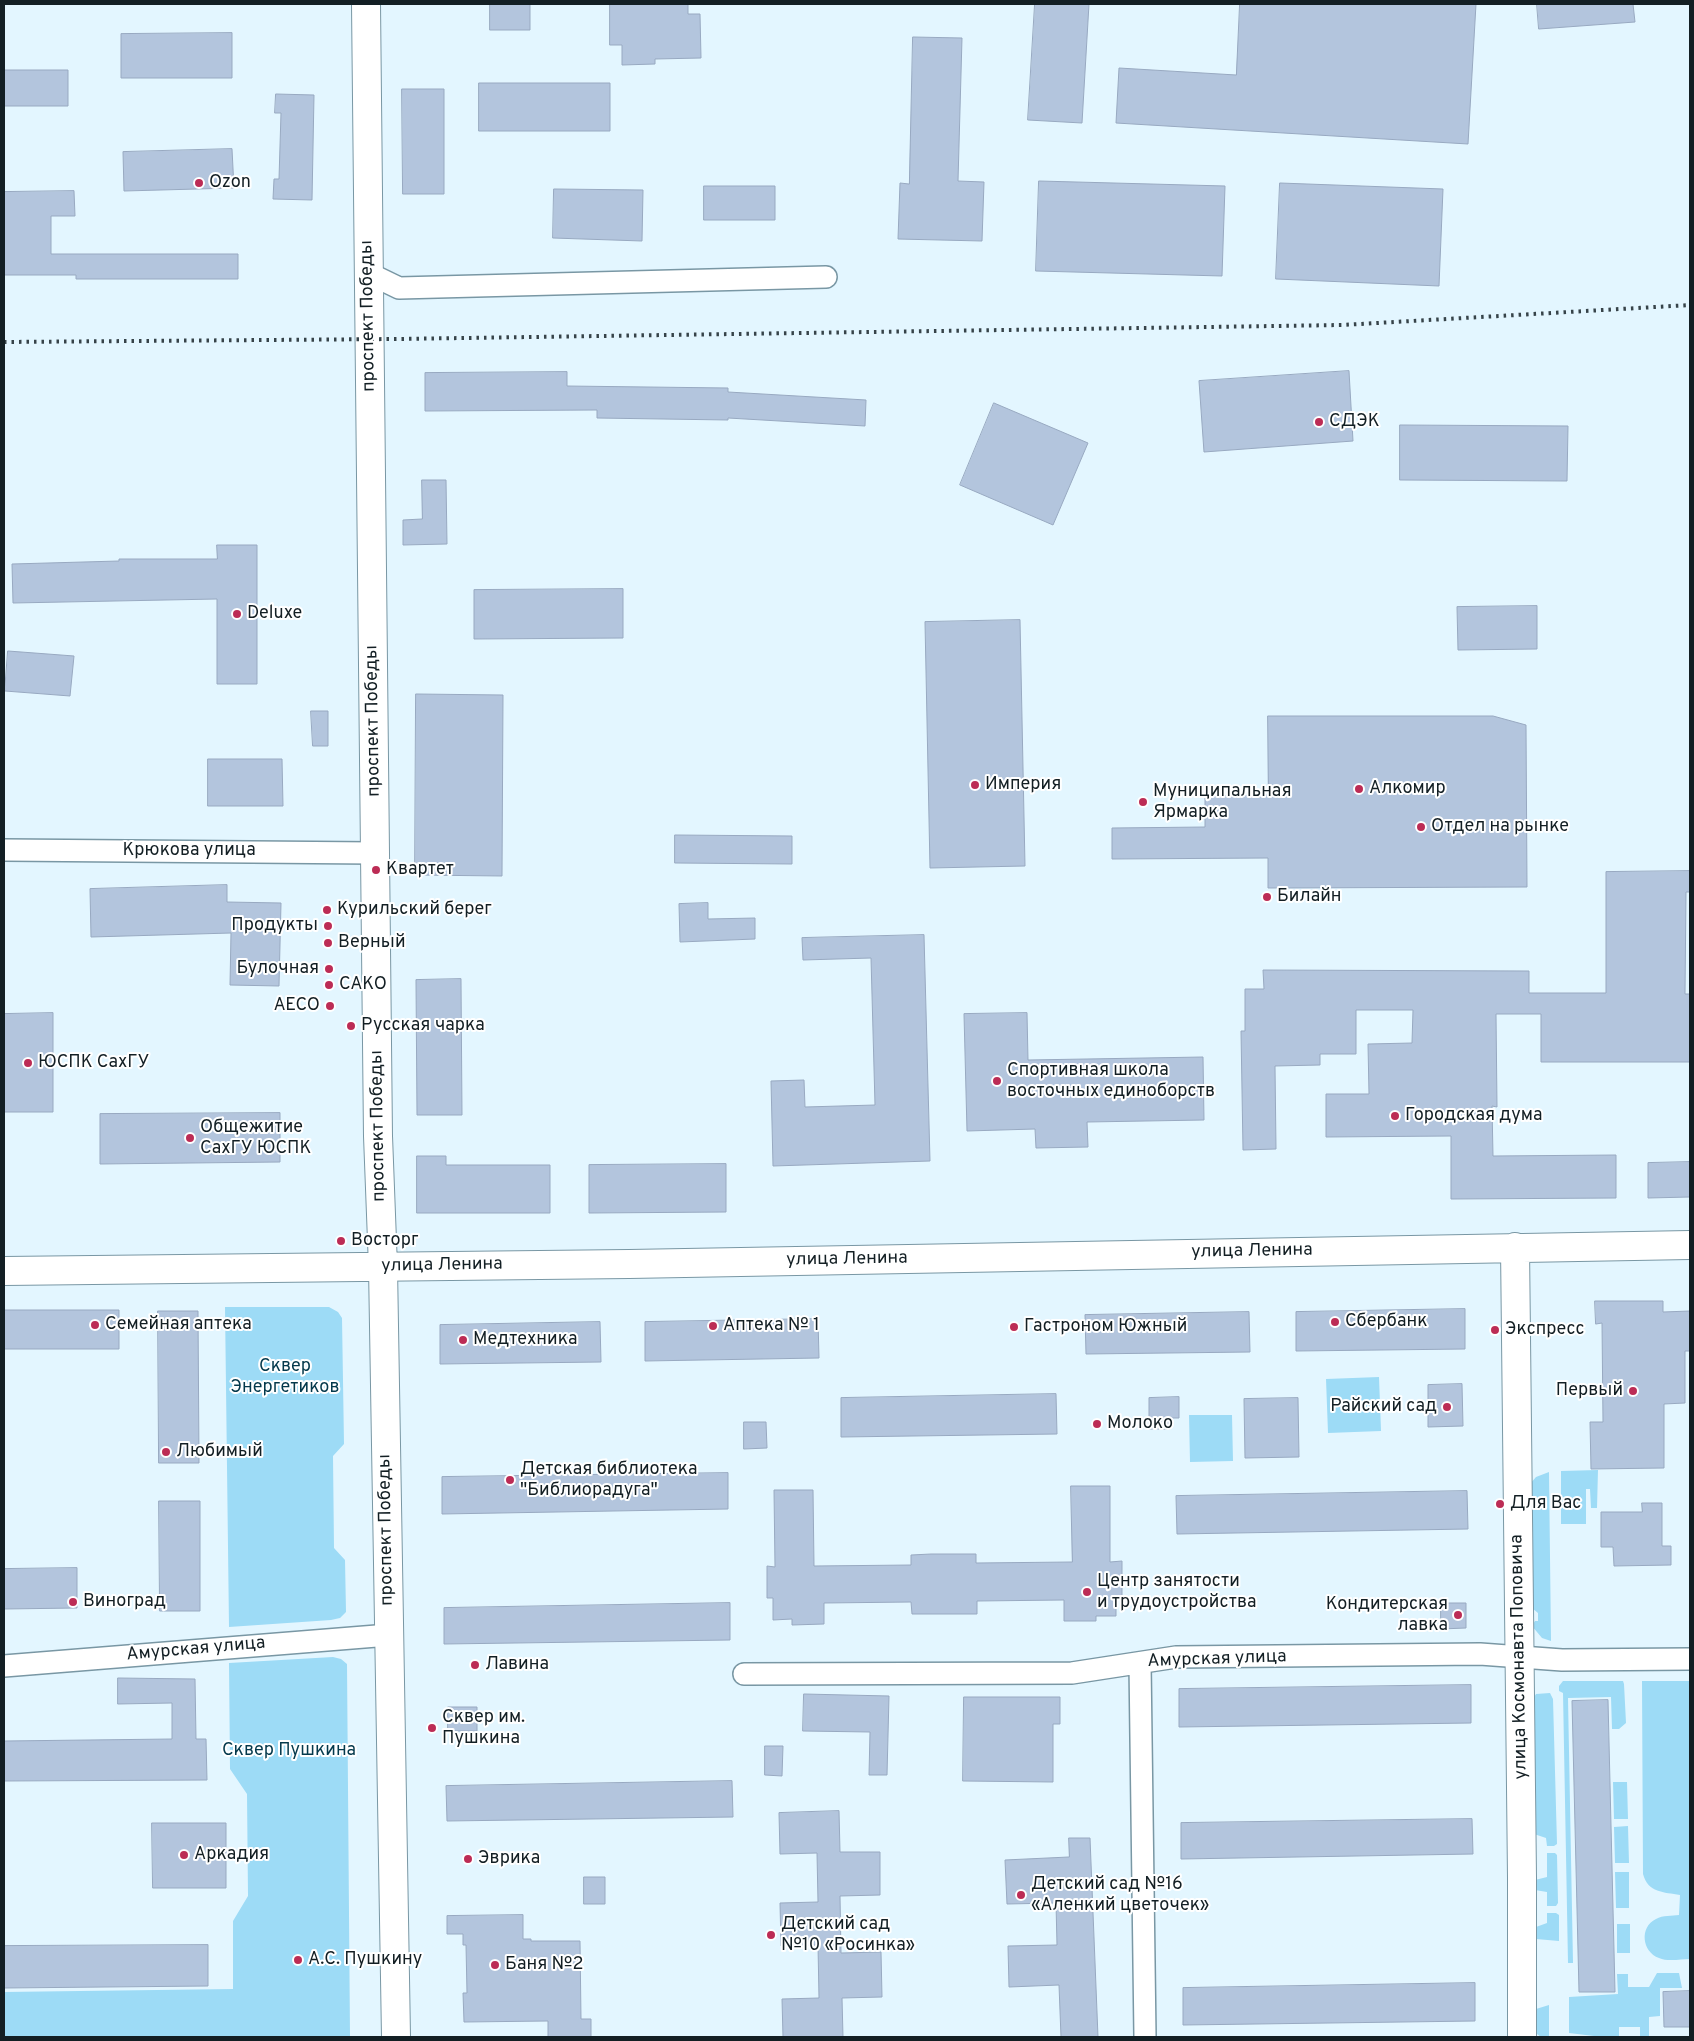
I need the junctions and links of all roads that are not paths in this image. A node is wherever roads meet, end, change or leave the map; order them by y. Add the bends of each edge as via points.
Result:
1 (366, 4) edge
2 (368, 272) junction
3 (826, 278) dead end
4 (4, 850) edge
5 (375, 853) junction
6 (1690, 1244) edge
7 (1515, 1247) junction
8 (382, 1267) junction
9 (4, 1271) edge
10 (389, 1635) junction
11 (1520, 1657) junction
12 (1690, 1658) edge
13 (1140, 1663) junction
14 (4, 1666) edge
15 (744, 1674) dead end
16 (396, 2037) edge
17 (1145, 2037) edge
18 (1522, 2037) edge

1 - 2 main road, проспект Победы
2 - 3 street via 399,288
2 - 5 main road, проспект Победы
4 - 5 street, Крюкова улица
5 - 8 main road, проспект Победы
6 - 7 main road, улица Ленина
7 - 8 main road, улица Ленина
7 - 11 main road, улица Космонавта Поповича
8 - 9 main road, улица Ленина
8 - 10 main road, проспект Победы
10 - 14 street, Амурская улица
10 - 16 main road, проспект Победы
11 - 12 street, Амурская улица via 1562,1660
11 - 13 street, Амурская улица via 1480,1654 1176,1658
11 - 18 main road, улица Космонавта Поповича
13 - 15 street, Амурская улица via 1072,1673
13 - 17 street

